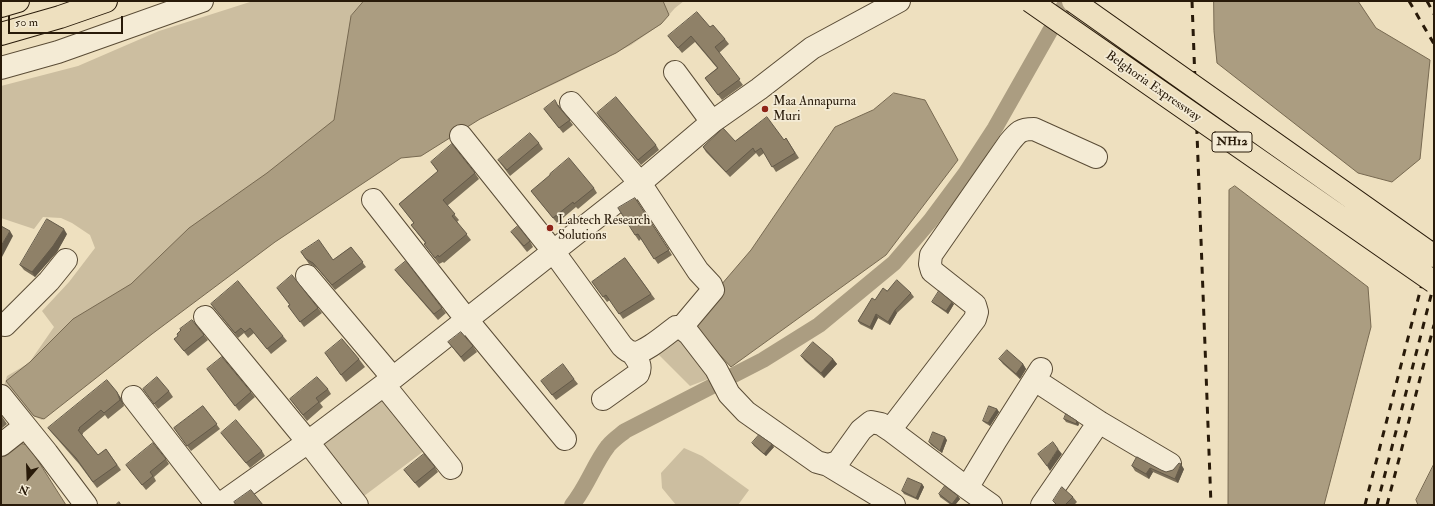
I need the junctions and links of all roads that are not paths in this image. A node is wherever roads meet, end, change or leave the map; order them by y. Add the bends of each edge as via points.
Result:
1 (18, 1) edge
2 (106, 1) edge
3 (202, 1) edge
4 (899, 1) edge
5 (1030, 1) edge
6 (1073, 1) edge
7 (1, 6) edge
8 (1, 34) edge
9 (1, 68) edge
10 (675, 72) dead end
11 (571, 103) dead end
12 (712, 122) junction
13 (461, 136) dead end
14 (1096, 157) dead end
15 (640, 183) junction
16 (373, 200) dead end
17 (554, 251) junction
18 (1434, 256) edge
19 (66, 260) dead end
20 (307, 276) dead end
21 (1434, 282) edge
22 (205, 317) dead end
23 (467, 320) junction
24 (2, 326) edge
25 (681, 328) junction
26 (633, 354) junction
27 (389, 381) junction
28 (1, 396) edge
29 (133, 396) dead end
30 (603, 399) dead end
31 (1099, 422) junction
32 (25, 426) junction
33 (874, 427) junction
34 (565, 439) dead end
35 (308, 442) junction
36 (1, 445) edge
37 (1170, 464) dead end
38 (828, 465) junction
39 (452, 468) dead end
40 (967, 488) junction
41 (86, 505) edge
42 (218, 505) edge
43 (357, 505) edge
44 (894, 505) edge
45 (991, 505) edge
46 (1042, 505) edge

1 - 7 highway
2 - 8 highway
3 - 9 street via 58,52
4 - 12 street via 812,48
5 - 21 highway, Belghoria Expressway / NH12, bridge
6 - 18 highway, Belghoria Expressway / NH12, bridge
10 - 12 street
11 - 15 street
12 - 15 street
13 - 17 street
14 - 33 street via 1034,129 1018,132 931,255 932,271 975,305 975,319
15 - 17 street
15 - 25 street via 713,290
16 - 23 street
17 - 23 street
17 - 26 street via 622,346
19 - 24 street via 49,281
20 - 27 street
22 - 35 street
23 - 27 street
23 - 34 street
25 - 26 street via 676,327 642,352
25 - 38 street via 689,334 716,369 729,394 746,412 817,462
26 - 30 street via 640,364 638,374
27 - 35 street
27 - 39 street
28 - 32 street
29 - 42 street
31 - 37 street
31 - 40 street via 1038,374
31 - 46 street
32 - 36 street
32 - 41 street
33 - 38 street via 838,462
33 - 40 street
35 - 42 street
35 - 43 street
38 - 44 street
40 - 45 street

